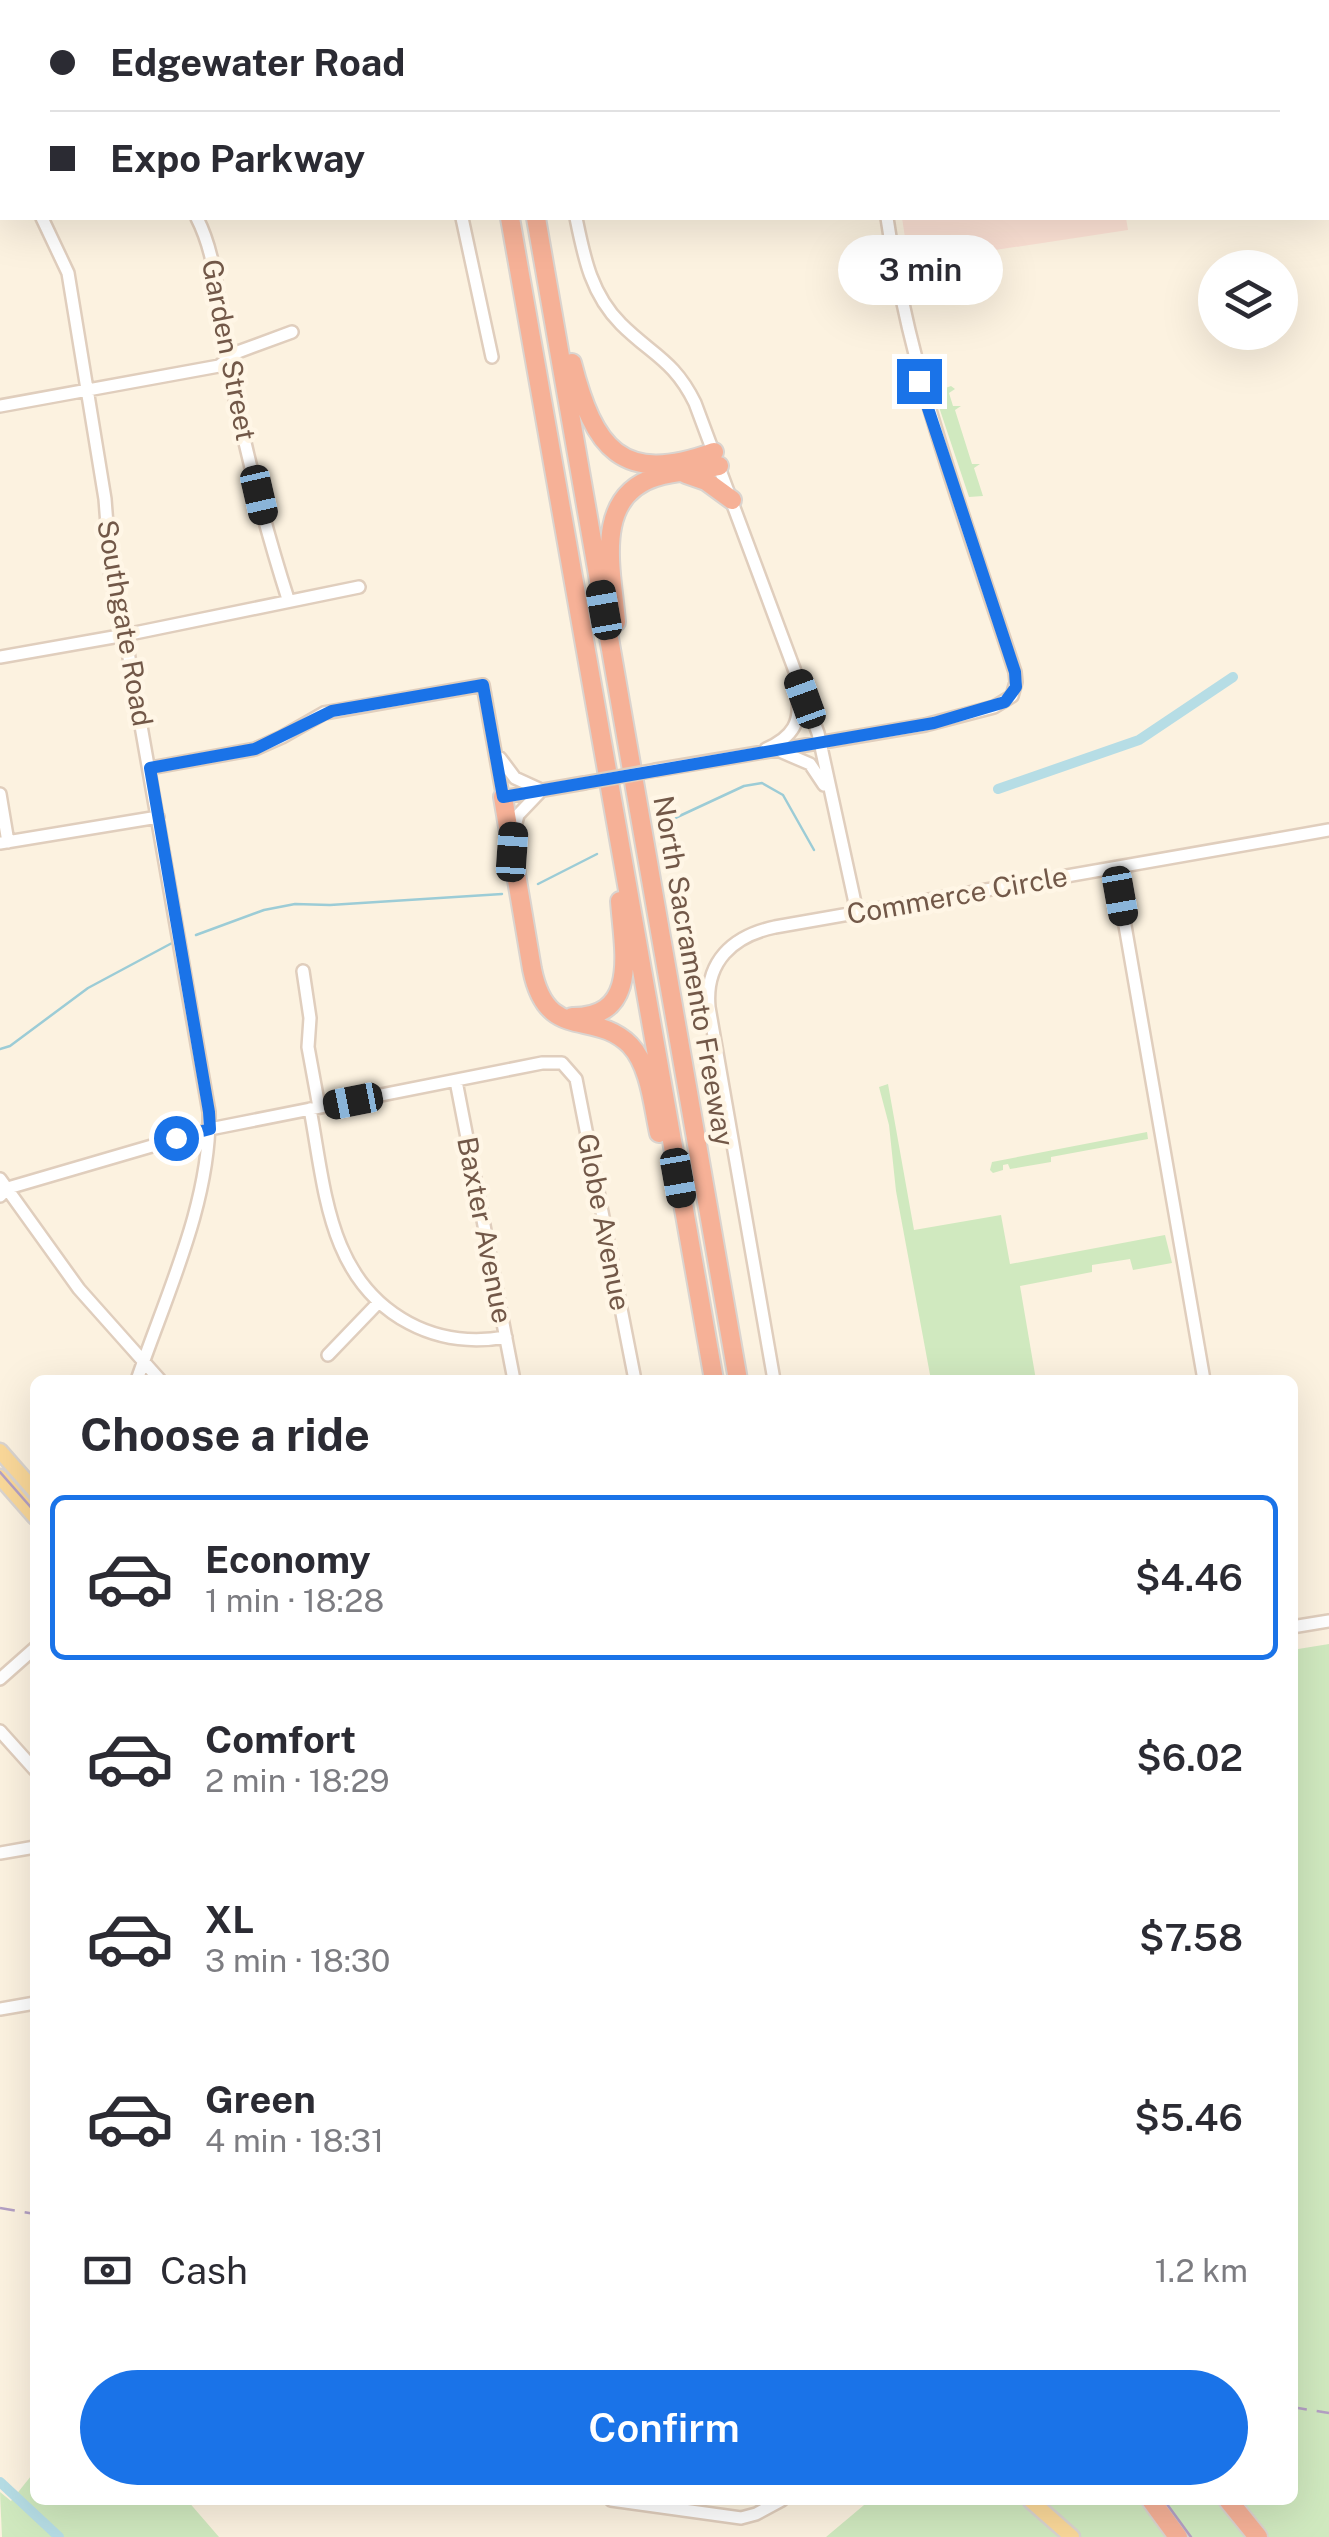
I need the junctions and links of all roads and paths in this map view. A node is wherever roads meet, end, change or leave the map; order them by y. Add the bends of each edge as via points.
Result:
1 (43, 220) edge
2 (198, 220) edge
3 (462, 220) edge
4 (510, 220) edge
5 (536, 220) edge
6 (576, 220) edge
7 (886, 220) edge
8 (540, 245) junction
9 (292, 332) dead end
10 (492, 357) dead end
11 (227, 360) junction
12 (88, 390) junction
13 (0, 406) edge
14 (716, 459) junction
15 (680, 473) junction
16 (732, 500) junction
17 (358, 587) dead end
18 (288, 599) junction
19 (126, 635) junction
20 (0, 656) edge
21 (796, 674) junction
22 (493, 741) junction
23 (820, 743) junction
24 (627, 747) junction
25 (778, 751) junction
26 (752, 754) junction
27 (150, 768) junction
28 (542, 790) junction
29 (0, 794) edge
30 (503, 797) junction
31 (832, 802) junction
32 (614, 811) junction
33 (158, 817) junction
34 (1329, 830) edge
35 (4, 842) edge
36 (512, 852) junction
37 (1115, 868) junction
38 (857, 912) junction
39 (303, 970) dead end
40 (559, 1016) junction
41 (456, 1080) junction
42 (315, 1108) junction
43 (210, 1129) junction
44 (3, 1187) edge
45 (698, 1289) junction
46 (378, 1303) junction
47 (506, 1337) junction
48 (328, 1355) dead end
49 (144, 1361) junction
50 (139, 1375) edge
51 (156, 1375) edge
52 (513, 1375) edge
53 (634, 1375) edge
54 (713, 1375) edge
55 (737, 1375) edge
56 (773, 1375) edge
57 (1203, 1375) edge
58 (0, 1450) edge
59 (0, 1477) edge
60 (30, 1485) edge
61 (30, 1511) edge
62 (1329, 1620) edge
63 (1298, 1626) edge
64 (30, 1652) edge
65 (0, 1679) edge
66 (0, 1731) edge
67 (30, 1764) edge
68 (30, 1848) edge
69 (0, 1853) edge
70 (30, 2004) edge
71 (0, 2010) edge
72 (647, 2505) edge
73 (773, 2505) edge
74 (1036, 2505) edge
75 (1155, 2505) edge
76 (1232, 2505) edge
77 (1072, 2537) edge
78 (1178, 2537) edge
79 (1258, 2537) edge

1 - 12 street, Southgate Road via 68,273
2 - 11 street, Garden Street via 209,248
3 - 10 street
4 - 32 highway, North Sacramento Freeway
5 - 8 highway, North Sacramento Freeway
6 - 14 street via 594,287 618,321 676,370
7 - 23 street via 919,381 1016,682 1012,696 994,707
8 - 14 highway via 584,409 597,433 627,458 653,466
8 - 24 highway, North Sacramento Freeway
9 - 11 street
11 - 12 street
11 - 18 street, Garden Street
12 - 13 street
12 - 19 street, Southgate Road via 107,550
14 - 15 highway
14 - 16 street
15 - 16 highway
15 - 24 highway via 631,491 609,533
16 - 21 street
17 - 18 street
18 - 19 street
19 - 20 street
19 - 27 street, Southgate Road
21 - 23 street
21 - 26 street via 798,722 778,743
22 - 27 street via 483,685 332,711 255,749
22 - 28 street via 510,774
22 - 30 street
23 - 25 street
23 - 31 street
24 - 55 highway, North Sacramento Freeway
25 - 26 street
25 - 31 street via 810,764
26 - 28 street, bridge
27 - 33 street, Southgate Road
28 - 30 street
28 - 36 street via 518,815
29 - 35 street
30 - 36 highway
31 - 38 street
32 - 40 highway via 621,989 597,1013
32 - 45 highway, North Sacramento Freeway
33 - 35 street
33 - 43 street, Southgate Road
34 - 37 street, Commerce Circle
36 - 40 highway via 535,982
37 - 38 street, Commerce Circle
37 - 57 street
38 - 56 street, Commerce Circle via 744,936 720,956 710,980 709,1007
39 - 42 street
40 - 45 highway via 616,1035 640,1060
41 - 42 street
41 - 47 street, Baxter Avenue
41 - 53 street, Globe Avenue via 548,1062 568,1066 576,1079
42 - 43 street
42 - 46 street via 336,1240
43 - 44 street
43 - 49 street, Southgate Road via 200,1196
44 - 49 street via 79,1289
45 - 54 highway, North Sacramento Freeway
46 - 47 street via 441,1335
46 - 48 street
47 - 52 street, Baxter Avenue
49 - 50 street, Southgate Road
49 - 51 street
58 - 60 main road
59 - 61 main road
62 - 63 street
64 - 65 street
66 - 67 street
68 - 69 street
70 - 71 street
72 - 73 street via 741,2518
74 - 77 main road
75 - 78 highway
76 - 79 highway

